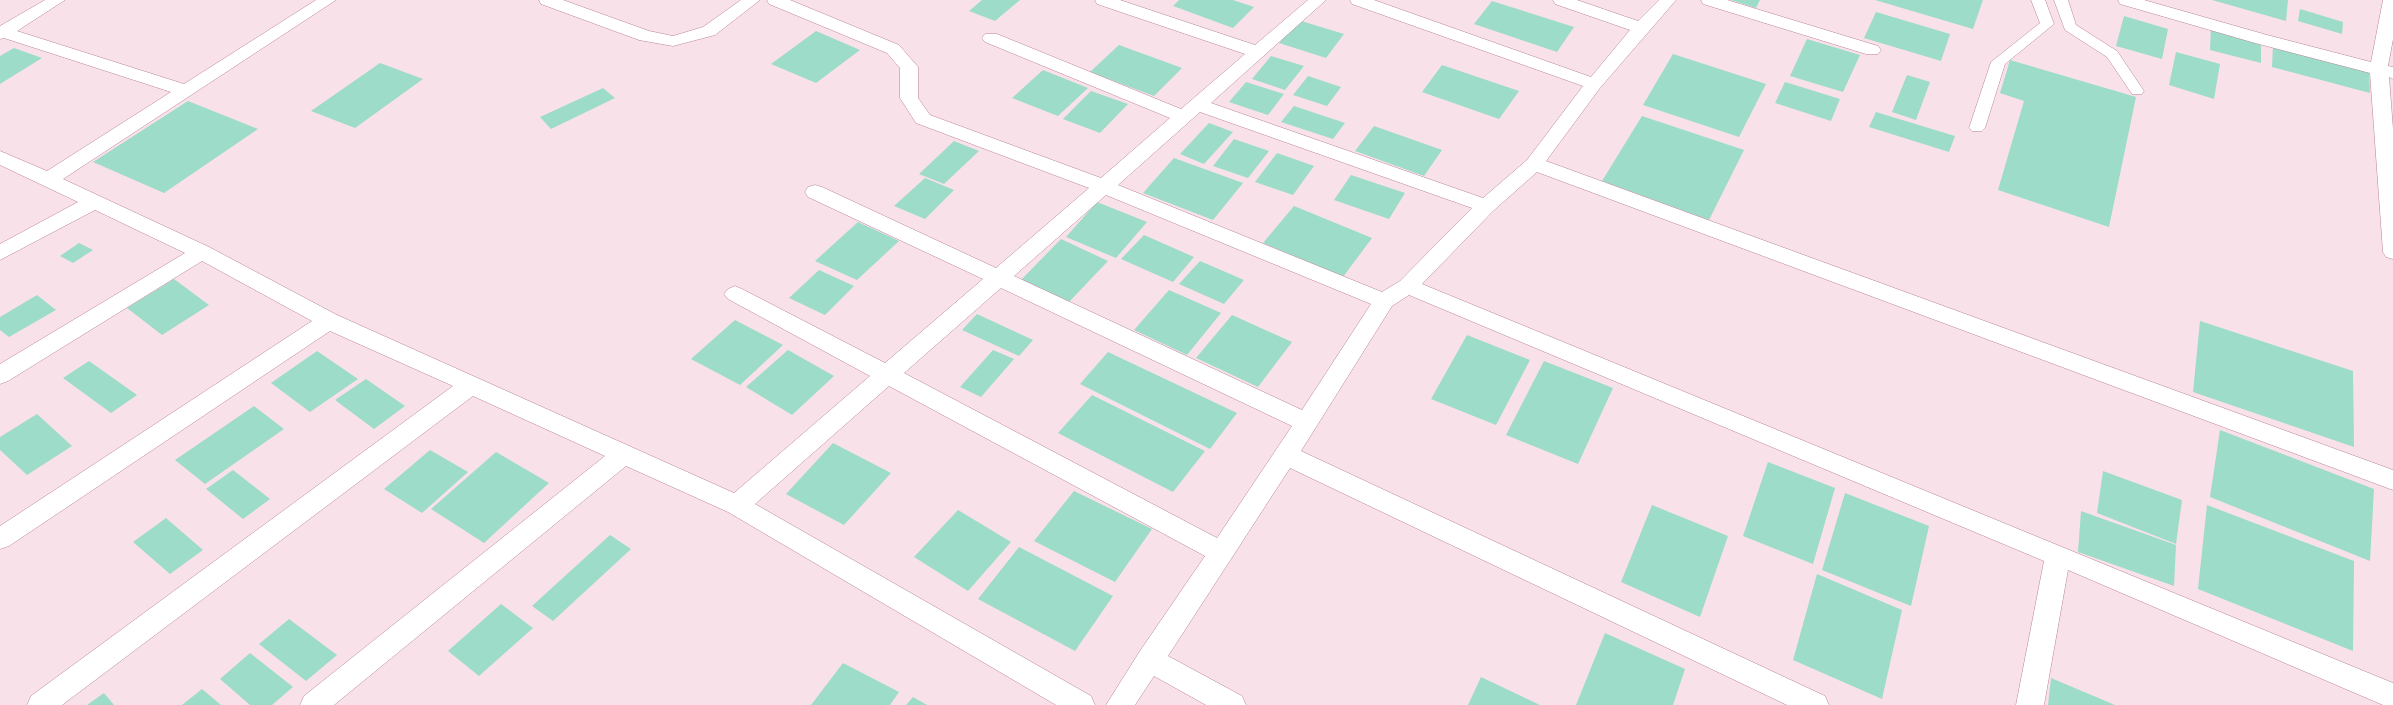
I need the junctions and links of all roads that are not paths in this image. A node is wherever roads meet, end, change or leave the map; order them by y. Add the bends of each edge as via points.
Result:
1 (57, 0) edge
2 (328, 0) edge
3 (547, 0) edge
4 (752, 0) edge
5 (775, 0) edge
6 (1103, 0) edge
7 (1318, 0) edge
8 (1358, 0) edge
9 (1561, 0) edge
10 (1668, 0) edge
11 (1709, 0) edge
12 (2038, 0) edge
13 (2061, 0) edge
14 (2126, 0) edge
15 (2391, 0) edge
16 (1641, 28) junction
17 (1, 32) edge
18 (991, 38) dead end
19 (1872, 50) dead end
20 (1257, 52) junction
21 (2386, 71) edge
22 (1594, 84) junction
23 (186, 91) junction
24 (2137, 91) dead end
25 (1190, 111) junction
26 (1977, 128) dead end
27 (0, 157) edge
28 (1534, 164) junction
29 (49, 179) junction
30 (1103, 186) junction
31 (815, 192) dead end
32 (95, 201) junction
33 (1486, 206) junction
34 (202, 252) junction
35 (2393, 252) edge
36 (0, 253) edge
37 (998, 278) junction
38 (1407, 286) junction
39 (735, 294) dead end
40 (1384, 301) junction
41 (329, 321) junction
42 (886, 374) junction
43 (0, 375) edge
44 (471, 385) junction
45 (1306, 422) junction
46 (624, 454) junction
47 (1286, 455) junction
48 (2393, 480) edge
49 (737, 505) junction
50 (0, 539) edge
51 (1221, 552) junction
52 (2058, 555) junction
53 (1149, 659) junction
54 (2393, 696) edge
55 (41, 705) edge
56 (314, 705) edge
57 (1081, 705) edge
58 (1120, 705) edge
59 (1232, 705) edge
60 (1816, 705) edge
61 (2030, 705) edge

1 - 17 street
2 - 23 street
3 - 4 street via 645,36 673,41 709,31
5 - 30 street via 894,49 909,67 908,98 923,119
6 - 20 street
7 - 20 street
8 - 22 street
9 - 16 street
10 - 16 street
11 - 19 street
12 - 26 lane via 2046,24 1998,62
13 - 24 lane via 2070,27 2112,54
14 - 21 street via 2261,39
15 - 21 street
16 - 22 street
17 - 23 street
18 - 25 street
20 - 25 street
21 - 35 street
22 - 28 street
23 - 29 street
25 - 30 street
25 - 33 street
27 - 29 street
28 - 33 street
28 - 48 street
29 - 32 street
30 - 37 street
30 - 40 street
31 - 37 street
32 - 34 street
32 - 36 street
33 - 38 street
34 - 41 street
34 - 43 street
37 - 42 street
37 - 45 street
38 - 40 street
38 - 52 street
39 - 42 street
40 - 45 street
41 - 44 street
41 - 50 street
42 - 49 street
42 - 51 street
44 - 46 street
44 - 55 street
45 - 47 street
46 - 49 street
46 - 56 street
47 - 51 street
47 - 60 street
49 - 57 street
51 - 53 street
52 - 54 street
52 - 61 street
53 - 58 street
53 - 59 street

